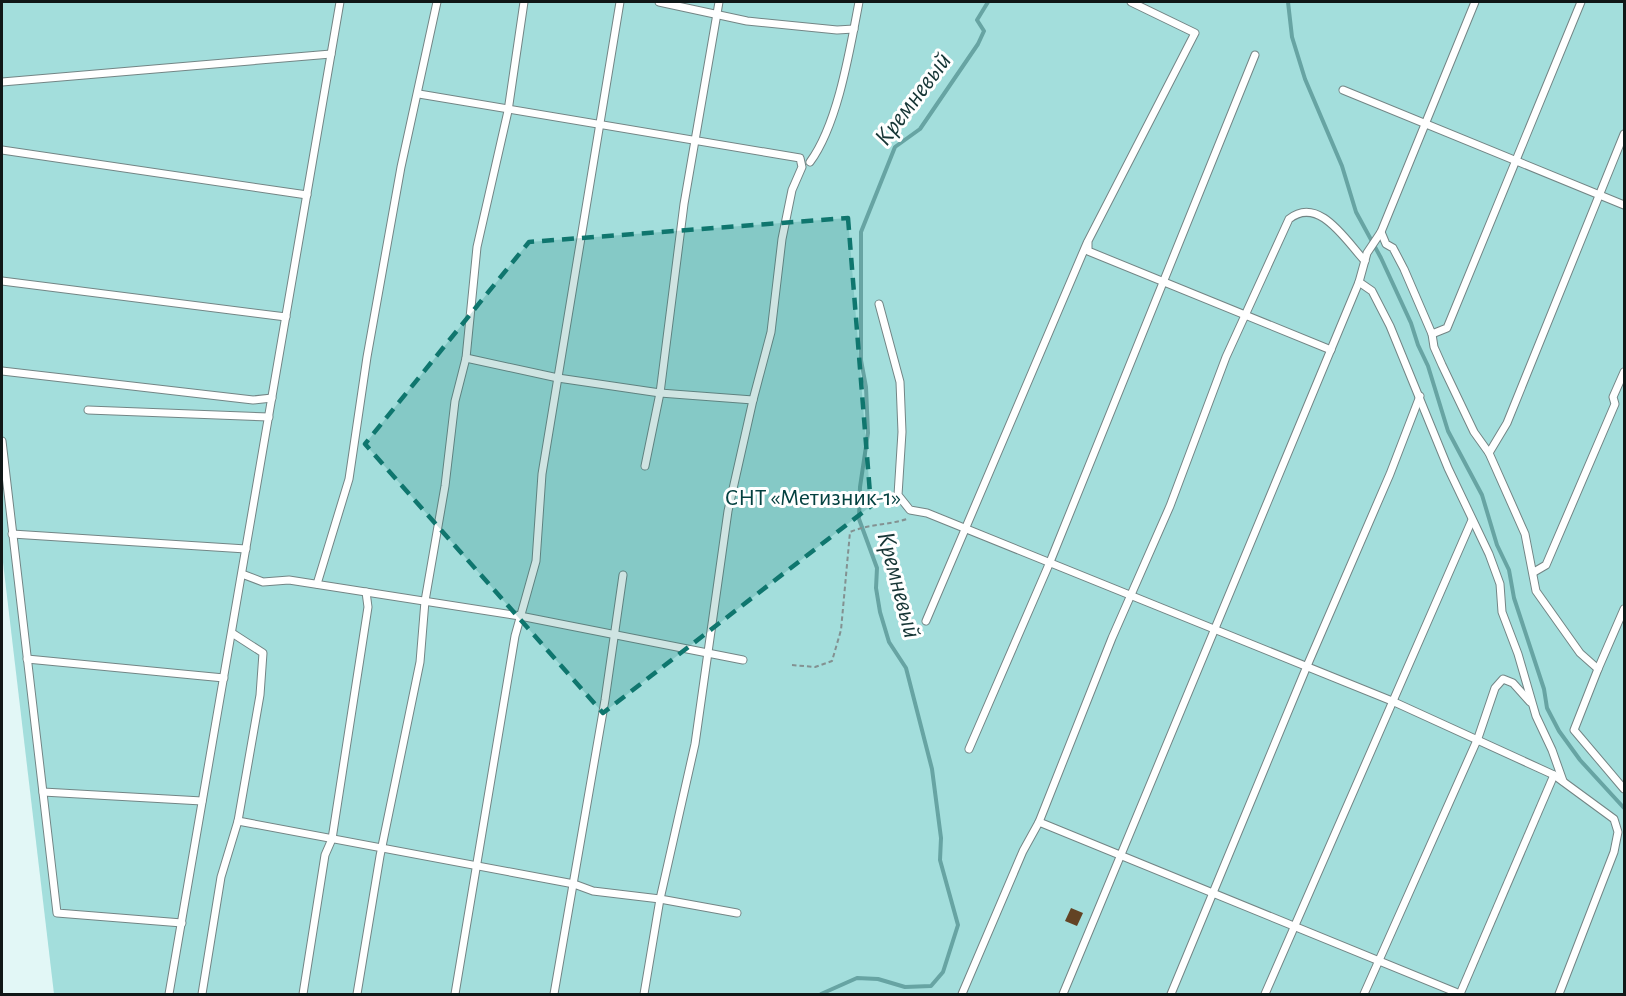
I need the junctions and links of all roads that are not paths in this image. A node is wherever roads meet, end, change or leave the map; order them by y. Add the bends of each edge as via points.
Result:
1 (340, 2) edge
2 (437, 2) edge
3 (524, 2) edge
4 (620, 2) edge
5 (659, 2) edge
6 (719, 2) edge
7 (859, 2) edge
8 (1131, 2) edge
9 (1475, 2) edge
10 (1581, 2) edge
11 (717, 15) junction
12 (854, 29) junction
13 (331, 54) junction
14 (1255, 55) dead end
15 (2, 82) edge
16 (1343, 90) dead end
17 (419, 94) junction
18 (508, 111) junction
19 (600, 123) junction
20 (1425, 124) junction
21 (1624, 134) edge
22 (695, 140) junction
23 (2, 150) edge
24 (810, 162) dead end
25 (1516, 162) junction
26 (307, 195) junction
27 (1599, 195) junction
28 (1624, 205) edge
29 (1381, 232) junction
30 (1088, 241) junction
31 (1365, 261) junction
32 (2, 281) edge
33 (1163, 281) junction
34 (1359, 282) junction
35 (879, 304) dead end
36 (1246, 314) junction
37 (286, 317) junction
38 (1432, 334) junction
39 (1331, 350) junction
40 (466, 358) junction
41 (2, 371) edge
42 (1624, 372) edge
43 (558, 378) junction
44 (660, 393) junction
45 (1420, 396) junction
46 (272, 398) junction
47 (753, 400) junction
48 (88, 410) dead end
49 (268, 417) junction
50 (2, 441) edge
51 (1489, 453) junction
52 (645, 466) dead end
53 (1472, 520) junction
54 (965, 529) junction
55 (12, 534) junction
56 (246, 549) junction
57 (1050, 562) junction
58 (1534, 572) junction
59 (242, 574) junction
60 (623, 575) dead end
61 (317, 584) junction
62 (366, 592) junction
63 (1132, 594) junction
64 (425, 601) junction
65 (1624, 609) edge
66 (520, 616) junction
67 (926, 621) dead end
68 (1215, 627) junction
69 (231, 633) junction
70 (614, 634) junction
71 (708, 652) junction
72 (27, 658) junction
73 (743, 660) dead end
74 (1307, 666) junction
75 (1598, 669) junction
76 (224, 678) junction
77 (1392, 701) junction
78 (1533, 705) junction
79 (1478, 738) junction
80 (969, 749) dead end
81 (1554, 775) junction
82 (1563, 782) junction
83 (1624, 789) edge
84 (43, 792) junction
85 (202, 801) junction
86 (238, 821) junction
87 (1039, 822) junction
88 (332, 838) junction
89 (381, 849) junction
90 (1120, 855) junction
91 (476, 867) junction
92 (574, 884) junction
93 (1213, 893) junction
94 (660, 899) junction
95 (737, 913) dead end
96 (182, 923) junction
97 (1293, 927) junction
98 (1378, 961) junction
99 (169, 994) edge
100 (202, 994) edge
101 (303, 994) edge
102 (357, 994) edge
103 (454, 994) edge
104 (554, 994) edge
105 (644, 994) edge
106 (962, 994) edge
107 (1063, 994) edge
108 (1171, 994) edge
109 (1265, 994) edge
110 (1364, 994) edge
111 (1460, 994) edge
112 (1559, 994) edge

1 - 13 lane
2 - 17 lane
3 - 18 lane
4 - 19 lane
5 - 11 lane
6 - 11 lane
7 - 12 lane
8 - 30 lane via 1195,33
9 - 20 lane
10 - 25 lane
11 - 12 lane
11 - 22 lane
12 - 24 lane via 836,104 822,146
13 - 15 lane
13 - 26 lane
14 - 33 lane
16 - 20 lane
17 - 18 lane
17 - 61 lane via 401,167 349,479
18 - 19 lane
18 - 40 lane via 477,247
19 - 22 lane
19 - 43 lane
20 - 25 lane
20 - 29 lane
21 - 27 lane
22 - 44 lane
22 - 47 lane via 800,158 802,167 786,216 771,332
23 - 26 lane
25 - 27 lane
25 - 38 lane via 1447,327
26 - 37 lane
27 - 28 lane
27 - 51 lane via 1507,423
29 - 31 lane
29 - 38 lane via 1404,269
30 - 33 lane via 1088,251
30 - 54 lane
31 - 34 lane
31 - 36 lane via 1328,221 1314,211 1299,211 1289,219
32 - 37 lane
33 - 36 lane
33 - 57 lane
34 - 39 lane
34 - 45 lane via 1372,291
35 - 54 lane via 900,382 898,495 910,510
36 - 39 lane
36 - 63 lane
37 - 46 lane
38 - 51 lane via 1434,347 1474,432
39 - 68 lane
40 - 43 lane
40 - 64 lane via 455,400 446,486
41 - 46 lane via 253,400
42 - 58 lane via 1612,397 1615,404 1601,439 1546,565
43 - 44 lane
43 - 66 lane via 542,474 536,561
44 - 47 lane
44 - 52 lane
45 - 53 lane
45 - 74 lane
46 - 49 lane
47 - 71 lane via 720,553
48 - 49 lane
49 - 56 lane
50 - 55 lane
51 - 58 lane via 1525,534
53 - 77 lane
53 - 78 lane via 1500,584 1502,612
54 - 57 lane
54 - 67 lane
55 - 56 lane
55 - 72 lane
56 - 59 lane
57 - 63 lane
57 - 80 lane
58 - 75 lane via 1536,591 1580,653
59 - 61 lane via 263,582
59 - 69 lane
60 - 70 lane
61 - 62 lane
62 - 64 lane
62 - 88 lane via 368,607
63 - 68 lane
63 - 87 lane
64 - 66 lane
64 - 89 lane via 420,662
65 - 75 lane
66 - 70 lane
66 - 91 lane
68 - 74 lane
68 - 90 lane
69 - 76 lane
69 - 86 lane via 263,653 260,695
70 - 71 lane
70 - 92 lane
71 - 73 lane
71 - 94 lane via 695,744
72 - 76 lane
72 - 84 lane
74 - 77 lane
74 - 93 lane
75 - 83 lane via 1574,730
76 - 85 lane
77 - 79 lane
77 - 97 lane
78 - 79 lane via 1513,683 1503,679 1495,688
78 - 82 lane
79 - 81 lane
79 - 98 lane
81 - 82 lane
81 - 111 lane
82 - 112 lane via 1614,819 1618,831 1614,852
84 - 85 lane
84 - 96 lane via 57,913
85 - 96 lane
86 - 88 lane
86 - 100 lane via 221,878
87 - 90 lane
87 - 106 lane
88 - 89 lane
88 - 101 lane via 325,855
89 - 91 lane
89 - 102 lane
90 - 93 lane
90 - 107 lane
91 - 92 lane
91 - 103 lane
92 - 94 lane via 593,891
92 - 104 lane
93 - 97 lane
93 - 108 lane
94 - 95 lane
94 - 105 lane
96 - 99 lane
97 - 98 lane
97 - 109 lane
98 - 110 lane
98 - 111 lane

